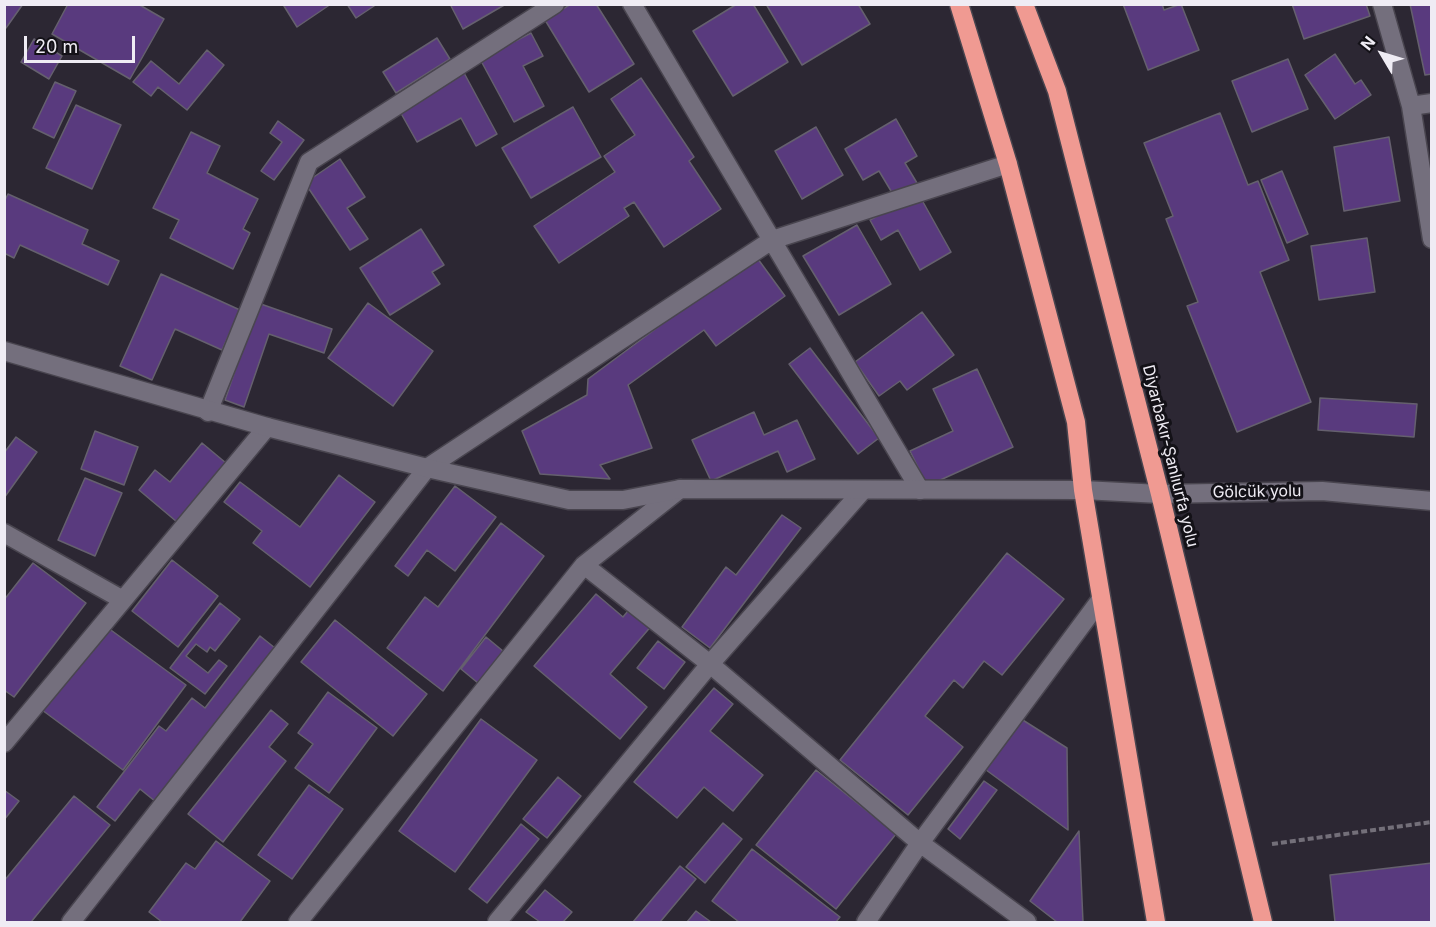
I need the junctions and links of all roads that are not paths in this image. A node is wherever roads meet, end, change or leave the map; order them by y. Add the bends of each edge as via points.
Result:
1 (555, 4) edge
2 (632, 4) edge
3 (959, 4) edge
4 (1024, 4) edge
5 (1382, 4) edge
6 (1431, 103) edge
7 (1411, 106) junction
8 (1008, 164) junction
9 (1431, 239) edge
10 (772, 240) junction
11 (4, 351) edge
12 (208, 412) junction
13 (267, 428) junction
14 (427, 468) junction
15 (680, 489) junction
16 (863, 490) junction
17 (920, 490) junction
18 (1083, 490) junction
19 (1160, 494) junction
20 (1431, 501) edge
21 (4, 533) edge
22 (584, 565) junction
23 (1101, 599) junction
24 (123, 600) junction
25 (710, 664) junction
26 (4, 743) edge
27 (920, 843) junction
28 (71, 922) edge
29 (298, 922) edge
30 (497, 922) edge
31 (866, 922) edge
32 (1027, 922) edge
33 (1156, 922) edge
34 (1263, 922) edge

1 - 12 street via 309,162
2 - 10 street
3 - 8 highway
4 - 19 highway, Diyarbakır-Şanlıurfa yolu via 1057,91
5 - 7 street
6 - 7 street
7 - 9 street
8 - 10 street
8 - 18 highway via 1076,422
10 - 14 street
10 - 17 street
11 - 12 street, Gölcük yolu
12 - 13 street, Gölcük yolu
13 - 14 street, Gölcük yolu
13 - 24 street
14 - 15 street, Gölcük yolu via 569,500 623,500
14 - 28 street
15 - 16 street, Gölcük yolu
15 - 22 street
16 - 17 street, Gölcük yolu
16 - 25 street
17 - 18 street, Gölcük yolu
18 - 19 street, Gölcük yolu
18 - 23 highway
19 - 20 street, Gölcük yolu via 1322,491
19 - 34 highway, Diyarbakır-Şanlıurfa yolu
21 - 24 street
22 - 25 street
22 - 29 street
23 - 27 street
23 - 33 highway
24 - 26 street
25 - 27 street
25 - 30 street
27 - 31 street
27 - 32 street

